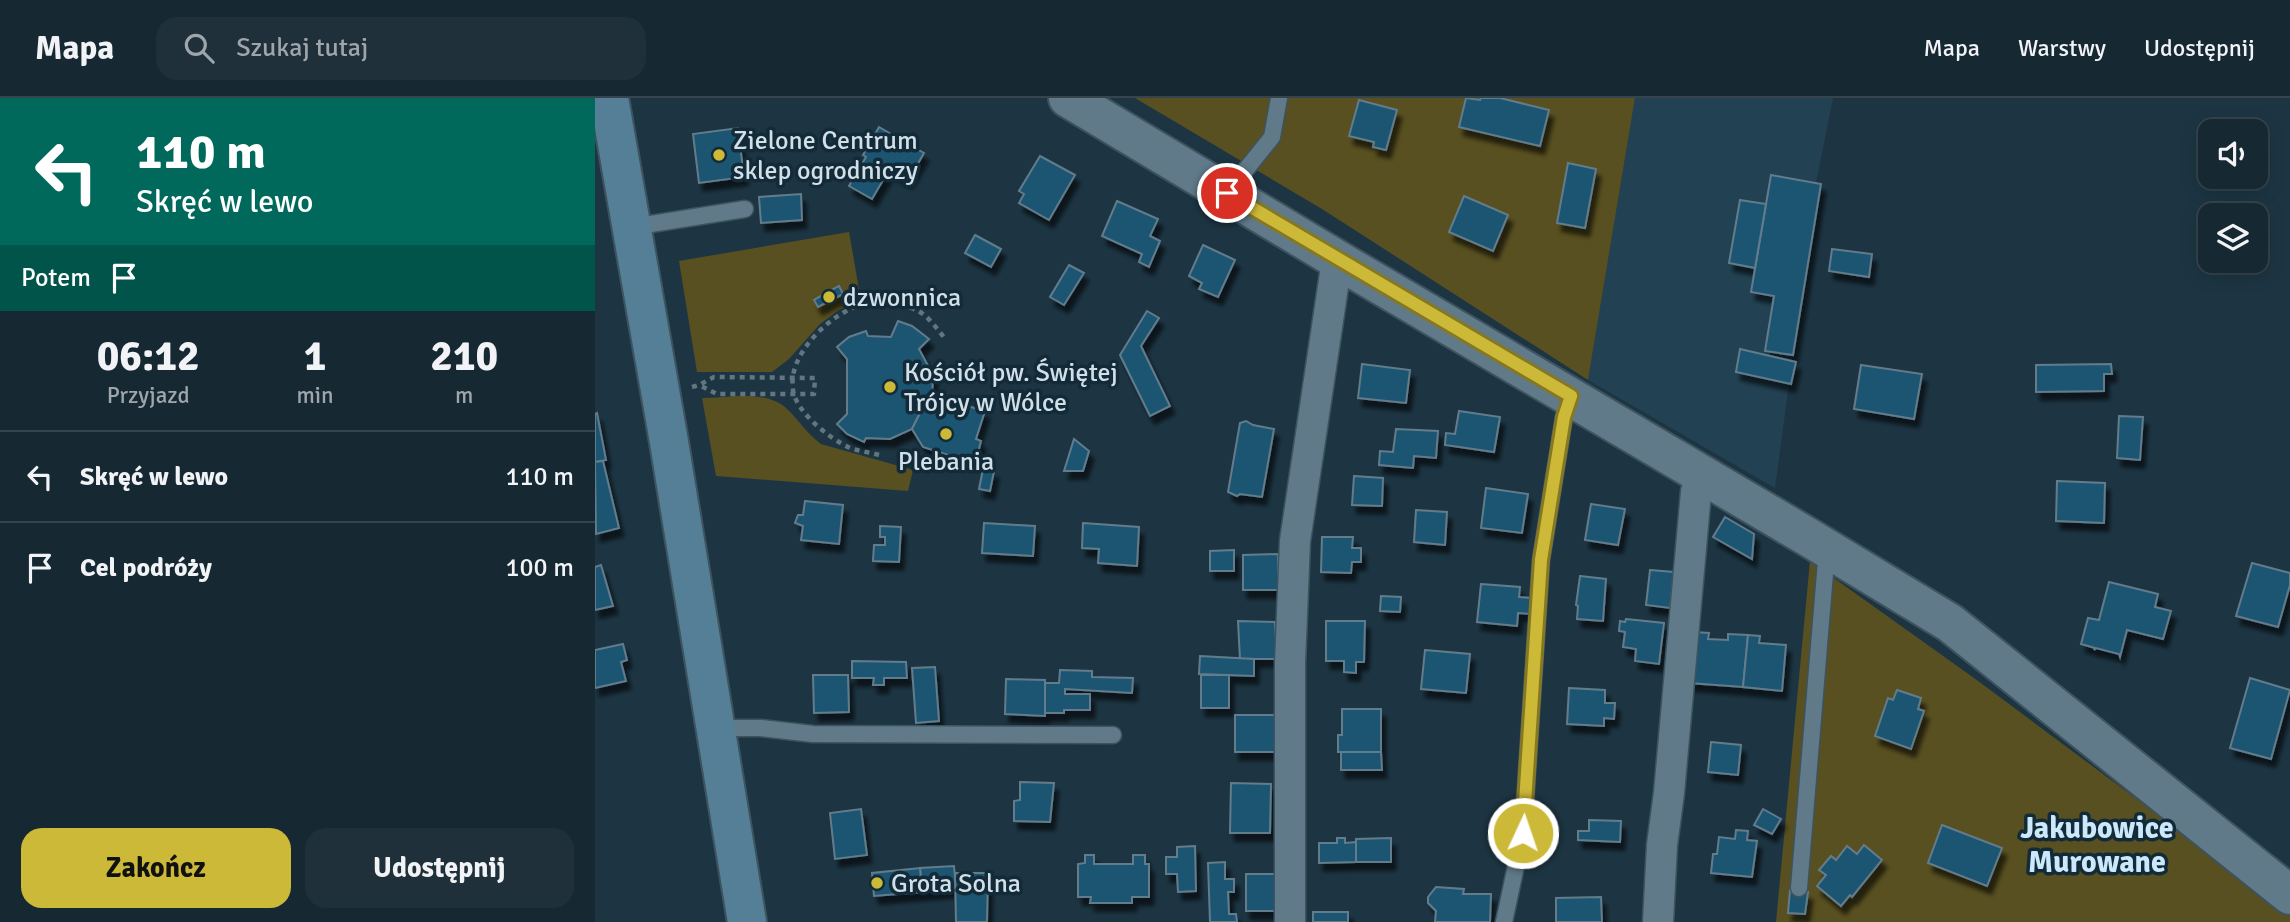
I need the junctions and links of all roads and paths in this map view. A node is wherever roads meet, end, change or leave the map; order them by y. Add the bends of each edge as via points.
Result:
1 (609, 98) edge
2 (1068, 98) edge
3 (1279, 98) edge
4 (1227, 193) junction
5 (745, 209) dead end
6 (632, 228) junction
7 (1337, 260) junction
8 (946, 340) dead end
9 (792, 377) junction
10 (793, 393) junction
11 (1571, 396) junction
12 (879, 455) dead end
13 (1701, 473) junction
14 (1827, 548) junction
15 (716, 728) junction
16 (1112, 735) dead end
17 (1799, 888) dead end
18 (2290, 895) edge
19 (747, 922) edge
20 (1290, 922) edge
21 (1504, 922) edge
22 (1657, 922) edge

1 - 6 main road
2 - 4 street
3 - 4 lane via 1272,137
4 - 7 street
5 - 6 lane
6 - 15 main road
7 - 11 street
7 - 20 street via 1295,541
8 - 9 path via 918,310 893,302 865,303 835,316 817,333
9 - 10 path
9 - 10 path via 815,378 814,394
9 - 10 path via 714,377 699,386 717,394
10 - 12 path via 806,415 832,438
11 - 13 street
11 - 21 lane via 1541,560 1523,833
13 - 14 street
13 - 22 street
14 - 17 lane
14 - 18 street via 1966,635
15 - 16 lane via 813,734
15 - 19 main road

